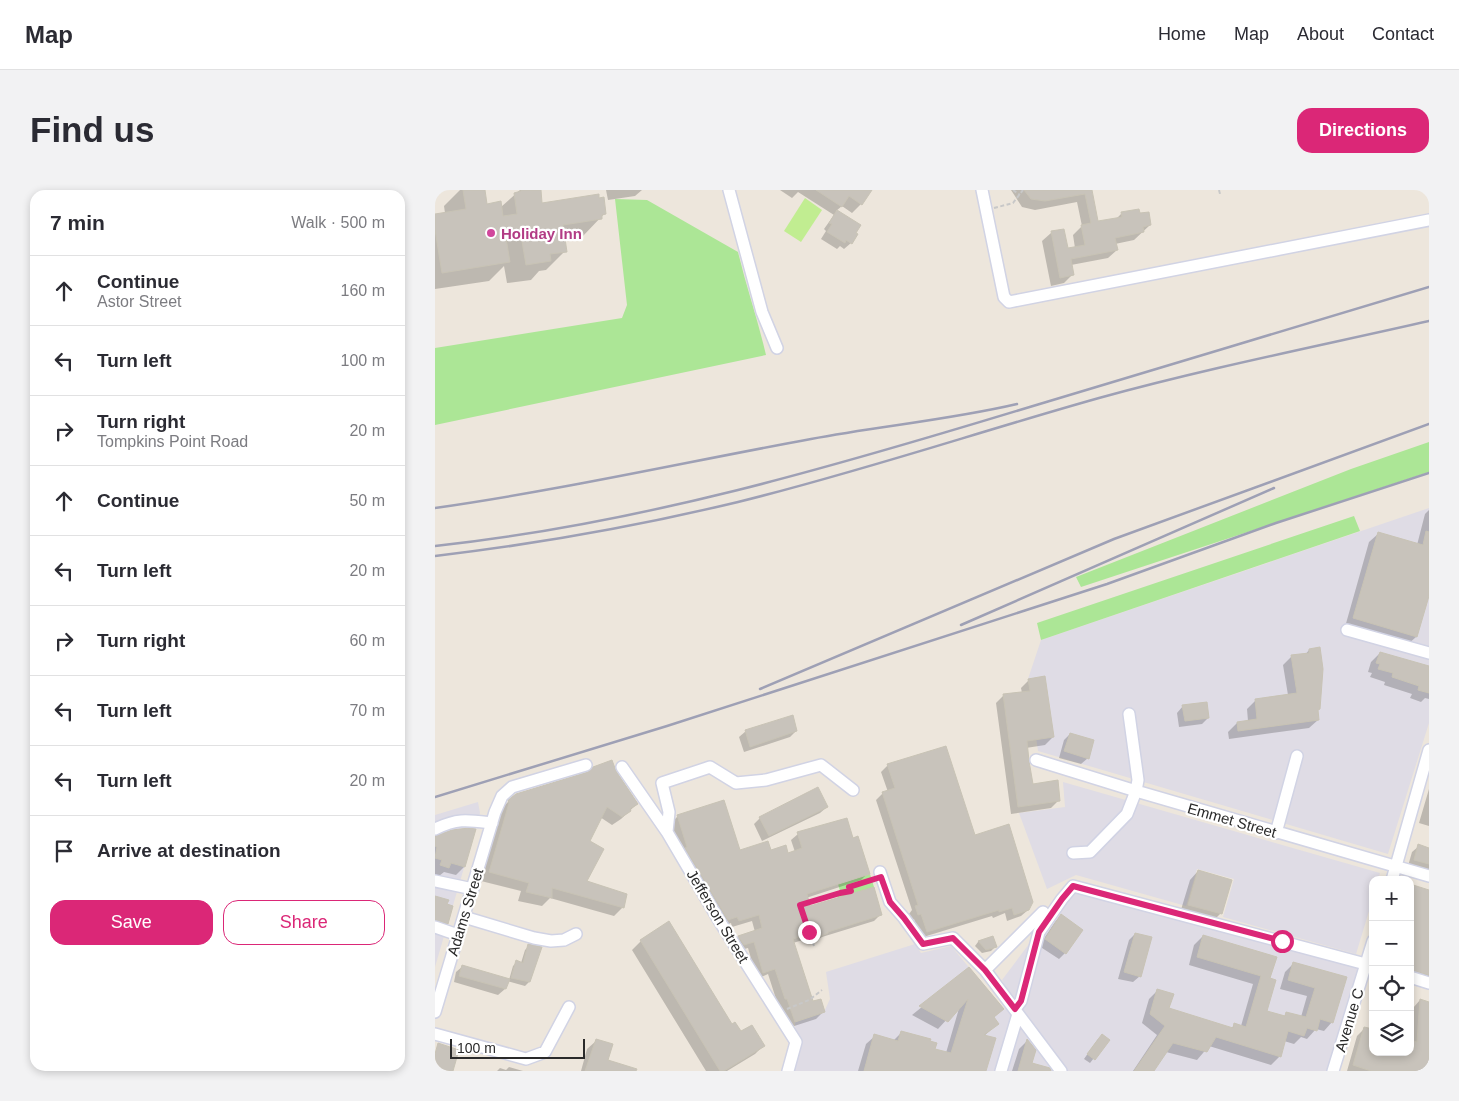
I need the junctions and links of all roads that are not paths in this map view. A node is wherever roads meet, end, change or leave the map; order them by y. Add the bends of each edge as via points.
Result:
1 (729, 190) edge
2 (982, 190) edge
3 (1429, 220) edge
4 (777, 348) dead end
5 (1347, 630) dead end
6 (1429, 652) edge
7 (1129, 714) dead end
8 (1429, 750) edge
9 (1297, 756) dead end
10 (1036, 760) dead end
11 (1427, 764) edge
12 (586, 765) dead end
13 (621, 767) dead end
14 (853, 790) dead end
15 (1136, 791) junction
16 (493, 818) junction
17 (435, 829) edge
18 (667, 832) junction
19 (1276, 833) junction
20 (1073, 853) dead end
21 (1396, 867) junction
22 (881, 875) road end
23 (1393, 876) edge
24 (1429, 876) edge
25 (435, 881) edge
26 (473, 889) junction
27 (1043, 912) dead end
28 (464, 917) junction
29 (435, 927) edge
30 (576, 934) dead end
31 (458, 935) junction
32 (1369, 965) edge
33 (985, 970) junction
34 (1414, 979) edge
35 (1429, 983) edge
36 (569, 1007) dead end
37 (1016, 1011) junction
38 (435, 1012) edge
39 (435, 1034) edge
40 (788, 1071) edge
41 (1001, 1071) edge
42 (1061, 1071) edge
43 (1333, 1071) edge

1 - 4 street via 762,312
2 - 3 street via 1004,297 1009,302
5 - 6 street
7 - 15 street via 1138,780
8 - 11 street
9 - 19 street
10 - 15 street, Emmet Street
11 - 21 street
12 - 16 street, Adams Street via 512,787 502,796
13 - 18 street, Jefferson Street
14 - 18 street via 821,765 766,780 736,783 710,767 662,783 669,812
15 - 19 street, Emmet Street
15 - 20 street via 1127,814 1113,830 1090,852
16 - 17 street via 452,821
16 - 26 street, Adams Street
18 - 40 street, Jefferson Street via 796,1042
19 - 21 street, Emmet Street
21 - 23 street
21 - 24 street, Emmet Street
22 - 33 street via 890,902 923,944 953,938
25 - 26 street
26 - 28 street, Adams Street
27 - 33 street
28 - 30 street via 551,941 564,940
28 - 31 street, Adams Street
29 - 31 street
31 - 38 street, Adams Street
32 - 37 street via 1073,886 1039,932
32 - 43 street, Avenue C
33 - 37 street
34 - 35 street
36 - 39 street via 545,1052 526,1059
37 - 41 street
37 - 42 street

